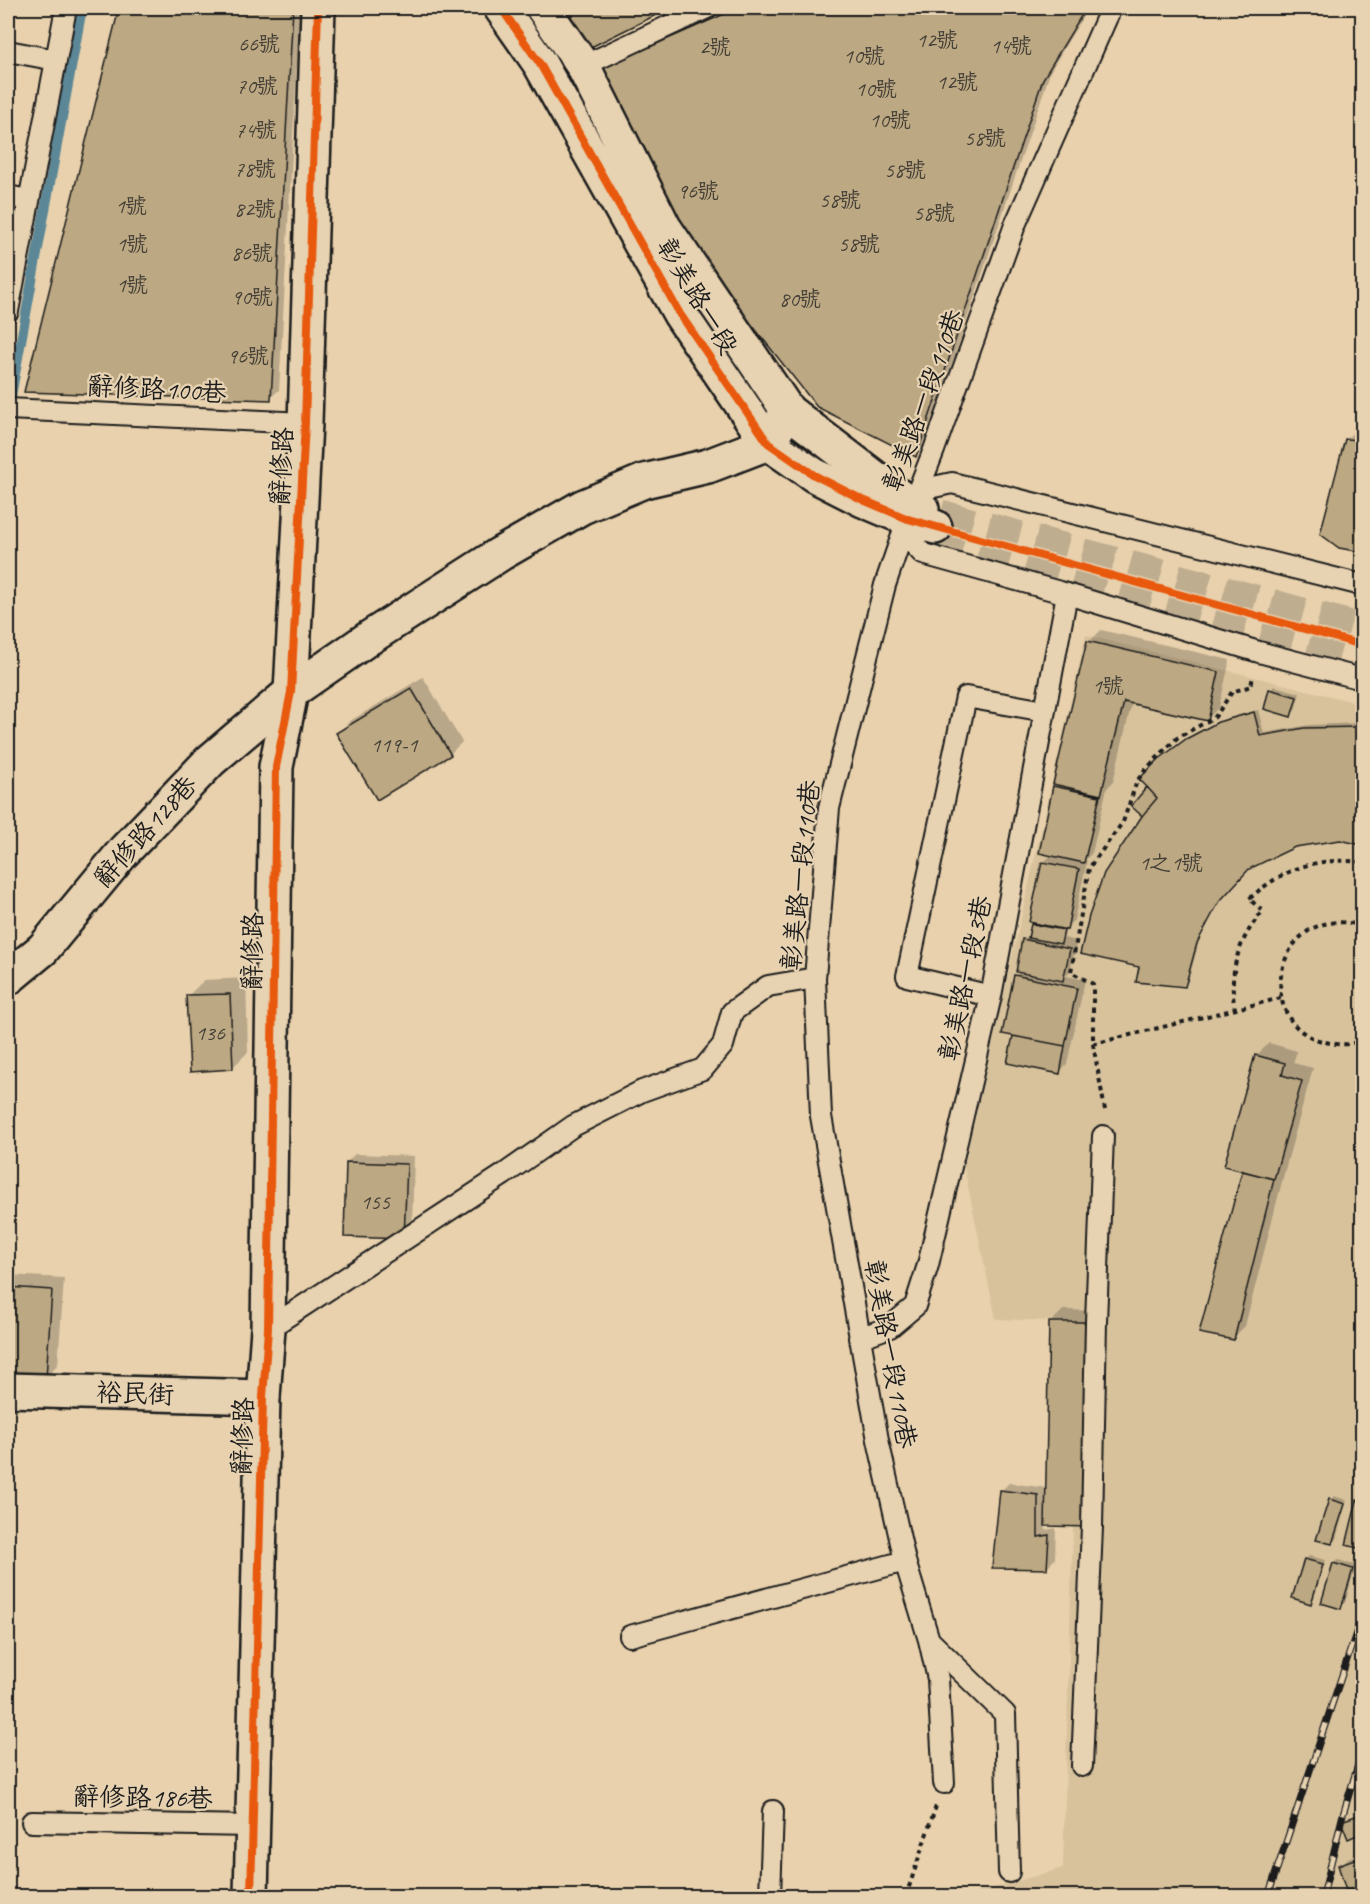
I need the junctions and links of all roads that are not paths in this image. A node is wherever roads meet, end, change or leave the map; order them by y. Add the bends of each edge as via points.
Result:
1 (66, 8) edge
2 (318, 8) edge
3 (501, 8) edge
4 (543, 8) edge
5 (706, 8) edge
6 (1111, 8) edge
7 (8, 51) edge
8 (56, 60) junction
9 (583, 66) junction
10 (8, 196) edge
11 (28, 200) junction
12 (8, 312) edge
13 (8, 409) edge
14 (788, 411) junction
15 (305, 423) junction
16 (768, 443) junction
17 (934, 450) junction
18 (870, 489) junction
19 (924, 521) junction
20 (1362, 585) edge
21 (1067, 594) junction
22 (1362, 679) edge
23 (291, 692) junction
24 (1045, 711) junction
25 (8, 978) edge
26 (815, 978) junction
27 (991, 996) junction
28 (1103, 1136) road end
29 (268, 1329) junction
30 (859, 1338) junction
31 (8, 1389) edge
32 (263, 1397) junction
33 (904, 1562) junction
34 (630, 1636) dead end
35 (929, 1640) junction
36 (1082, 1766) dead end
37 (944, 1783) road end
38 (773, 1811) dead end
39 (32, 1822) dead end
40 (252, 1826) junction
41 (1009, 1872) dead end
42 (251, 1896) edge
43 (770, 1896) edge

1 - 8 lane
2 - 15 street, 辭修路
3 - 16 street, 彰美路一段 via 540,64 680,314
4 - 9 street, 彰美路一段
5 - 9 lane
6 - 17 lane, 彰美路一段110巷 via 1015,225
7 - 8 lane
8 - 11 lane
9 - 14 street, 彰美路一段 via 664,227
10 - 11 lane
11 - 12 lane
13 - 15 lane, 辭修路100巷
14 - 16 street
14 - 18 street, 彰美路一段
15 - 23 street, 辭修路
16 - 18 street, 彰美路一段 via 814,475
16 - 23 street, 辭修路128巷 via 708,466 644,481 582,507 369,638
17 - 19 lane, 彰美路一段110巷
17 - 19 lane via 940,470
18 - 19 street, 彰美路一段
18 - 19 street, 彰美路一段
19 - 20 lane
19 - 21 lane
19 - 26 lane, 彰美路一段110巷 via 885,585 829,808
21 - 22 lane
21 - 24 lane, 彰美路一段3巷
23 - 25 street, 辭修路128巷 via 210,761 124,851 43,949
23 - 29 street, 辭修路 via 276,767
24 - 27 lane, 彰美路一段3巷
24 - 27 lane via 966,697 907,976
26 - 29 lane via 768,986 732,1012 723,1045 704,1069 642,1091 573,1125
26 - 30 lane, 彰美路一段110巷 via 821,1116
27 - 30 lane, 彰美路一段3巷 via 915,1306 890,1327
28 - 36 lane
29 - 32 street, 辭修路
30 - 33 lane, 彰美路一段110巷
31 - 32 street, 裕民街
32 - 40 street, 辭修路
33 - 34 lane
33 - 35 lane, 彰美路一段110巷
35 - 37 lane, 彰美路一段110巷 via 938,1679
35 - 41 lane via 1005,1714
38 - 43 lane
39 - 40 lane, 辭修路186巷
40 - 42 street, 辭修路

